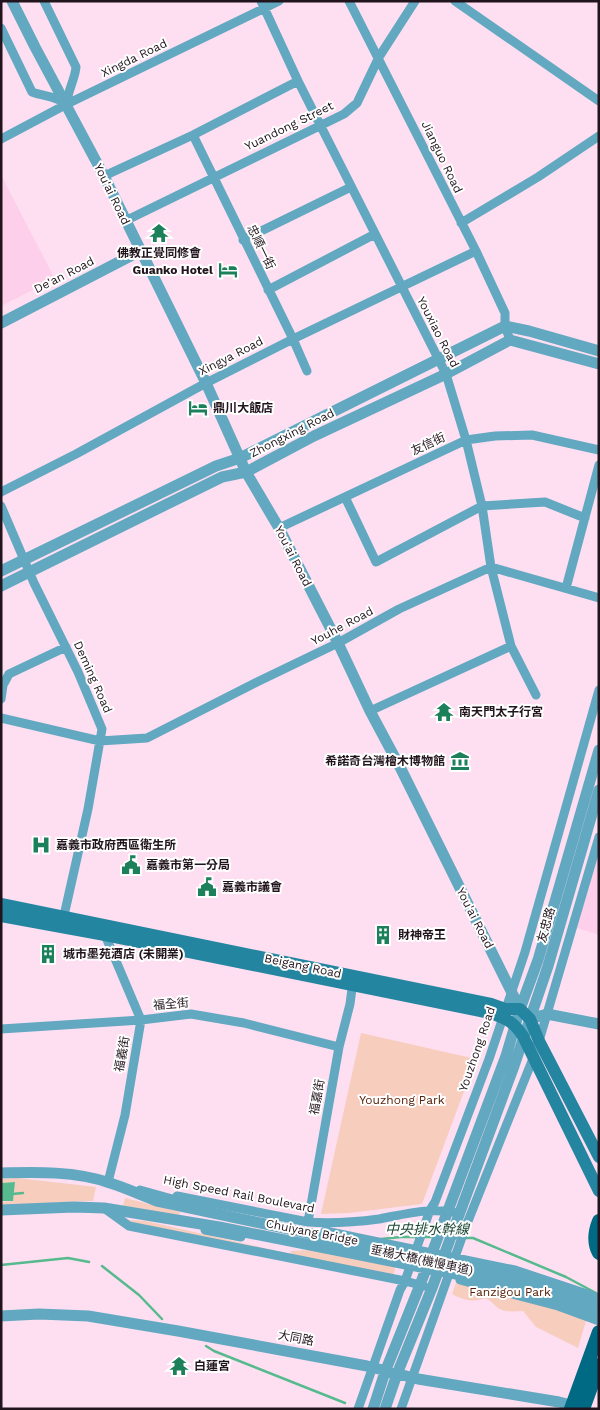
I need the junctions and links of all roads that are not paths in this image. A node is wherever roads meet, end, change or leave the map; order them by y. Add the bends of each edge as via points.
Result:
1 (12, 1) edge
2 (44, 1) edge
3 (279, 1) edge
4 (349, 1) edge
5 (415, 1) edge
6 (455, 1) edge
7 (262, 5) edge
8 (1, 28) edge
9 (379, 57) junction
10 (298, 81) junction
11 (599, 101) edge
12 (66, 104) junction
13 (320, 126) junction
14 (192, 135) junction
15 (599, 136) edge
16 (1, 139) edge
17 (104, 176) junction
18 (213, 177) junction
19 (351, 187) junction
20 (125, 222) junction
21 (461, 223) junction
22 (375, 234) junction
23 (243, 240) junction
24 (140, 251) junction
25 (476, 251) junction
26 (401, 286) junction
27 (268, 290) junction
28 (1, 323) edge
29 (505, 326) junction
30 (293, 339) junction
31 (510, 340) junction
32 (599, 351) edge
33 (440, 360) junction
34 (599, 364) edge
35 (307, 371) dead end
36 (446, 374) junction
37 (206, 383) junction
38 (466, 440) junction
39 (599, 450) edge
40 (240, 458) junction
41 (599, 464) edge
42 (246, 472) junction
43 (1, 492) edge
44 (344, 497) junction
45 (1, 506) edge
46 (482, 506) junction
47 (585, 518) junction
48 (279, 528) junction
49 (24, 561) junction
50 (491, 566) junction
51 (1, 571) edge
52 (29, 572) junction
53 (1, 586) edge
54 (566, 588) junction
55 (599, 598) edge
56 (338, 644) junction
57 (511, 646) junction
58 (66, 647) junction
59 (599, 690) edge
60 (536, 695) dead end
61 (1, 699) edge
62 (370, 711) junction
63 (1, 718) edge
64 (100, 741) junction
65 (599, 750) edge
66 (599, 790) edge
67 (598, 839) edge
68 (1, 904) edge
69 (1, 916) edge
70 (63, 922) junction
71 (105, 935) junction
72 (353, 981) junction
73 (511, 990) junction
74 (520, 1008) junction
75 (504, 1013) junction
76 (547, 1014) junction
77 (141, 1020) junction
78 (530, 1020) junction
79 (515, 1024) junction
80 (599, 1024) edge
81 (1, 1029) edge
82 (523, 1036) junction
83 (539, 1041) junction
84 (339, 1047) junction
85 (534, 1057) junction
86 (599, 1157) edge
87 (1, 1173) edge
88 (108, 1182) junction
89 (599, 1191) edge
90 (156, 1197) junction
91 (104, 1208) junction
92 (1, 1210) edge
93 (430, 1210) junction
94 (446, 1211) junction
95 (460, 1213) junction
96 (472, 1213) junction
97 (149, 1218) junction
98 (599, 1221) edge
99 (308, 1222) junction
100 (461, 1226) junction
101 (599, 1253) edge
102 (405, 1281) junction
103 (420, 1285) junction
104 (432, 1288) junction
105 (444, 1292) junction
106 (599, 1298) edge
107 (599, 1305) edge
108 (599, 1315) edge
109 (1, 1316) edge
110 (599, 1321) edge
111 (599, 1332) edge
112 (599, 1365) edge
113 (380, 1370) junction
114 (397, 1374) junction
115 (412, 1378) junction
116 (577, 1408) edge
117 (358, 1409) edge
118 (373, 1409) edge
119 (386, 1409) edge
120 (401, 1409) edge

1 - 12 street, You'ai Road
2 - 12 street via 76,67
3 - 7 street, Xingda Road
4 - 9 street, Jianguo Road
5 - 9 street, Yuandong Street
6 - 11 street
7 - 10 street, Youxiao Road
7 - 12 street, Xingda Road
8 - 12 street via 32,92 60,99
9 - 13 street, Yuandong Street via 357,103
9 - 21 street, Jianguo Road
10 - 13 street, Youxiao Road
10 - 14 street
12 - 16 street, Xingda Road
12 - 17 street, You'ai Road
13 - 18 street, Yuandong Street
13 - 19 street, Youxiao Road
14 - 17 street
14 - 18 street, 忠順一街
15 - 21 street
17 - 20 street, You'ai Road
18 - 20 street, Yuandong Street
18 - 23 street, 忠順一街
19 - 22 street, Youxiao Road
19 - 23 street
20 - 24 street, You'ai Road
21 - 25 street, Jianguo Road
22 - 26 street, Youxiao Road
22 - 27 street
23 - 27 street, 忠順一街
24 - 28 street, De'an Road
24 - 37 street, You'ai Road
25 - 26 street, Xingya Road
25 - 29 street, Jianguo Road via 505,313
26 - 30 street, Xingya Road
26 - 33 street, Youxiao Road
27 - 30 street, 忠順一街
29 - 31 street, Jianguo Road
29 - 32 street
29 - 33 street, Zhongxing Road
30 - 35 street, 忠順一街
30 - 37 street, Xingya Road
31 - 34 street
31 - 36 street, Zhongxing Road
33 - 36 street, Youxiao Road
33 - 40 street, Zhongxing Road
36 - 38 street, Youxiao Road
36 - 42 street, Zhongxing Road
37 - 40 street, You'ai Road
37 - 43 street, Xingya Road
38 - 39 street, 友信街 via 532,435
38 - 44 street, 友信街
38 - 46 street, Youxiao Road
40 - 42 street, You'ai Road
40 - 49 street, Zhongxing Road via 216,466
41 - 47 street
42 - 48 street, You'ai Road
42 - 52 street, Zhongxing Road via 222,477
44 - 46 street via 376,562
44 - 48 street, 友信街
45 - 49 street, Deming Road
46 - 47 street via 545,502
46 - 50 street, Youxiao Road
47 - 54 street
48 - 56 street, You'ai Road
49 - 51 street, Zhongxing Road
49 - 52 street, Deming Road
50 - 54 street
50 - 56 street, Youhe Road via 399,609
50 - 57 street, Youxiao Road
52 - 53 street, Zhongxing Road
52 - 58 street, Deming Road
54 - 55 street
56 - 62 street, You'ai Road
56 - 64 street, Youhe Road via 147,738
57 - 60 street, Youxiao Road
57 - 62 street
58 - 61 street via 10,674 3,685
58 - 64 street, Deming Road via 102,729
59 - 73 street, Youzhong Road via 525,952
62 - 73 street, You'ai Road
63 - 64 street, Youhe Road
64 - 70 street, Deming Road
65 - 74 street, 友忠路 via 538,960
66 - 78 street, 友忠路
67 - 76 street
68 - 70 main road, Beigang Road
69 - 70 main road, Beigang Road
70 - 71 main road, Beigang Road
70 - 72 main road, Beigang Road
71 - 72 main road, Beigang Road
71 - 77 street
72 - 75 main road, Beigang Road via 490,1013
72 - 84 street, 福嘉街
73 - 74 street, You'ai Road
73 - 75 street, Youzhong Road
74 - 75 main road, Beigang Road
74 - 78 main road
74 - 79 street, 友忠路
75 - 79 main road, Beigang Road
75 - 93 street, Youzhong Road via 490,1059
76 - 78 street
76 - 80 street
76 - 83 street
77 - 81 street, 福全街
77 - 84 street, 福全街 via 191,1014 244,1023
77 - 88 street, 福義街 via 125,1115
78 - 82 street, 友忠路
78 - 83 main road
79 - 82 main road, Beigang Road
79 - 94 street, 友忠路 via 506,1056
82 - 85 main road
82 - 95 street, 友忠路
83 - 85 street
83 - 86 main road
84 - 99 street, 福嘉街
85 - 89 main road
85 - 96 street
87 - 88 street, High Speed Rail Boulevard via 30,1172
88 - 90 street, Chuiyang Bridge
88 - 99 street, High Speed Rail Boulevard
90 - 106 street, 垂楊大橋(機慢車道) via 515,1270
90 - 107 street, Chuiyang Bridge via 532,1281
91 - 92 street
91 - 97 street, Chuiyang Bridge
91 - 102 street via 129,1226
93 - 94 street, High Speed Rail Boulevard
93 - 99 street, High Speed Rail Boulevard via 329,1224
93 - 102 street, Youzhong Road
94 - 95 street, High Speed Rail Boulevard
94 - 103 street, Youzhong Road
95 - 96 street, High Speed Rail Boulevard
95 - 100 street
96 - 100 street
97 - 108 street, Chuiyang Bridge via 219,1227 501,1283
97 - 110 street, 垂楊大橋(機慢車道) via 488,1286
98 - 101 main road via 595,1234
100 - 104 street via 447,1247
100 - 105 street via 461,1242
102 - 103 street
102 - 113 street, Youzhong Road
103 - 104 street
103 - 113 street, Youzhong Road
104 - 105 street
104 - 114 street
105 - 115 street
109 - 113 street, 大同路 via 88,1316 264,1346
111 - 116 main road
112 - 116 main road
113 - 114 street, 大同路
113 - 117 street, Youzhong Road
113 - 118 street, Youzhong Road
114 - 115 street, 大同路
114 - 119 street
115 - 116 street, 大同路
115 - 120 street

